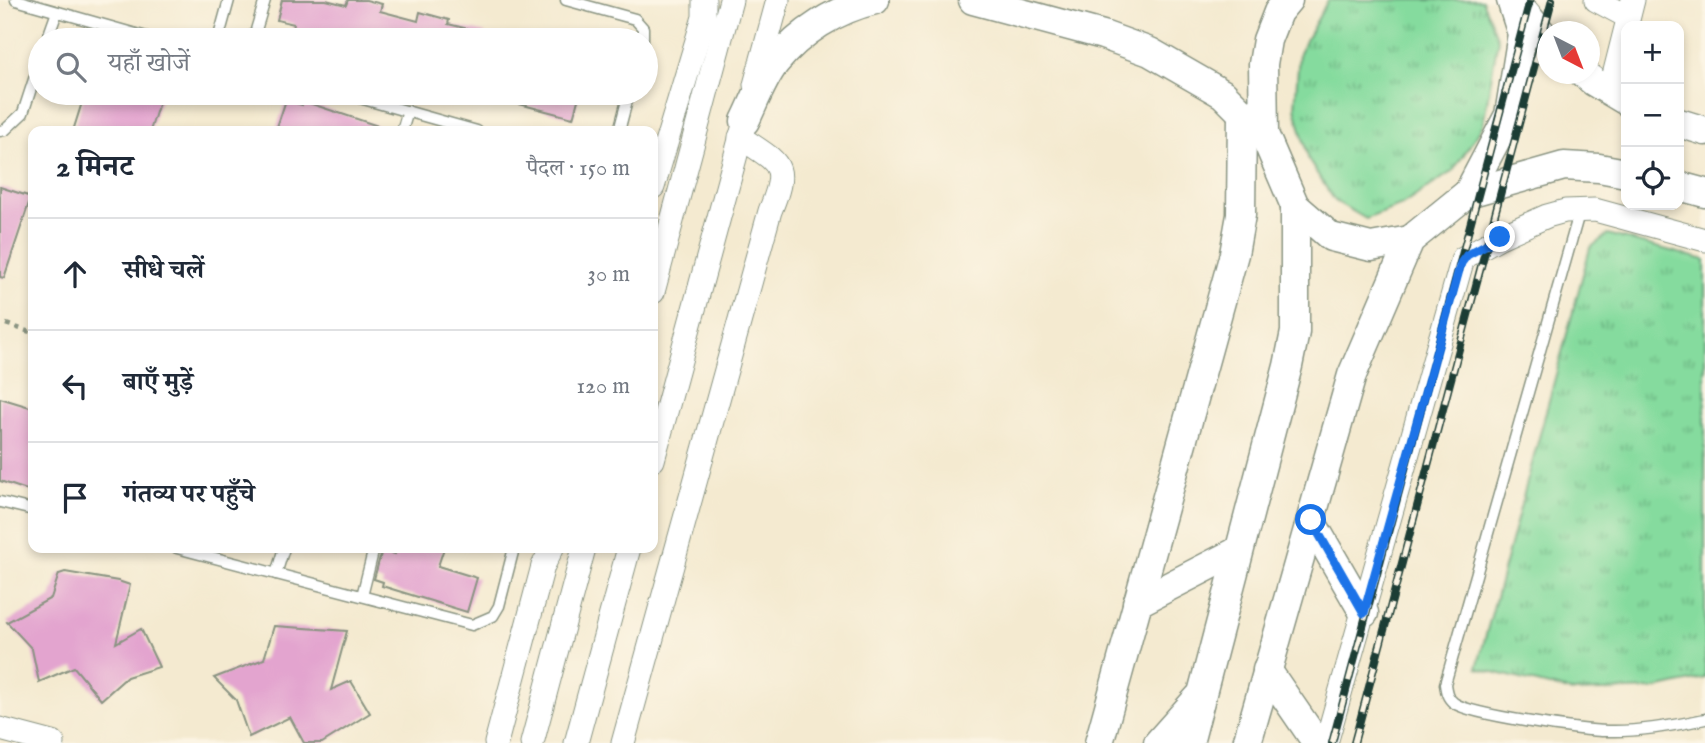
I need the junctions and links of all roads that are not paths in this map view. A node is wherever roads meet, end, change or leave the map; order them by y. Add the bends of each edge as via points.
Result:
1 (16, 0) edge
2 (229, 0) edge
3 (265, 0) edge
4 (566, 0) edge
5 (704, 0) edge
6 (731, 0) edge
7 (778, 0) edge
8 (875, 0) edge
9 (973, 0) edge
10 (1288, 0) edge
11 (1512, 0) edge
12 (1596, 0) edge
13 (1630, 9) edge
14 (57, 12) junction
15 (51, 28) edge
16 (114, 28) edge
17 (221, 28) edge
18 (257, 28) edge
19 (643, 28) edge
20 (1537, 28) edge
21 (1599, 84) edge
22 (1618, 96) edge
23 (28, 98) edge
24 (386, 105) edge
25 (626, 105) edge
26 (408, 111) junction
27 (1242, 112) junction
28 (1684, 125) edge
29 (404, 126) edge
30 (460, 126) edge
31 (620, 126) edge
32 (743, 129) junction
33 (0, 131) edge
34 (1705, 131) edge
35 (1264, 134) junction
36 (658, 170) edge
37 (1621, 172) edge
38 (1684, 188) edge
39 (1468, 193) junction
40 (1705, 193) edge
41 (1295, 206) junction
42 (1580, 210) junction
43 (1410, 240) junction
44 (1705, 240) edge
45 (658, 273) edge
46 (658, 442) edge
47 (0, 502) edge
48 (28, 509) edge
49 (1311, 520) junction
50 (1238, 551) junction
51 (197, 553) edge
52 (282, 553) edge
53 (373, 553) edge
54 (513, 553) edge
55 (583, 553) edge
56 (628, 553) edge
57 (548, 554) edge
58 (276, 573) junction
59 (362, 596) junction
60 (1137, 603) junction
61 (1364, 613) junction
62 (1266, 670) junction
63 (1202, 694) junction
64 (1705, 719) edge
65 (0, 729) edge
66 (53, 743) edge
67 (496, 743) edge
68 (532, 743) edge
69 (576, 743) edge
70 (623, 743) edge
71 (1099, 743) edge
72 (1158, 743) edge
73 (1189, 743) edge
74 (1247, 743) edge
75 (1317, 743) edge
76 (1326, 743) edge

1 - 14 lane
2 - 17 lane
3 - 18 lane
4 - 19 lane via 635,19
5 - 36 street via 704,17
6 - 45 street
7 - 32 street
8 - 32 street via 855,4 808,30 774,64
9 - 27 street via 1150,52 1223,94
10 - 35 street via 1267,40
11 - 20 street
11 - 39 street via 1522,34 1509,116
12 - 13 street
13 - 22 street
14 - 15 lane
14 - 16 lane
21 - 22 street
23 - 33 lane via 23,113
24 - 26 lane
25 - 31 lane
26 - 29 lane
26 - 30 lane
27 - 35 street
27 - 60 street via 1241,215 1234,254
28 - 34 street
32 - 46 street
32 - 70 street via 777,163 782,175
35 - 41 street
37 - 39 street via 1564,166
38 - 40 street
39 - 43 street
41 - 43 street via 1331,237 1370,247
41 - 50 street via 1295,332
42 - 44 street via 1595,210
42 - 61 street via 1548,216 1463,258
42 - 64 lane via 1445,684 1448,697 1471,709 1609,732
43 - 49 street via 1352,375
47 - 48 lane
49 - 61 street
49 - 62 street
50 - 60 street
50 - 63 street
51 - 58 lane
52 - 58 lane
53 - 59 lane
54 - 59 lane via 499,606 483,622 472,625
55 - 68 street
56 - 69 street
57 - 67 street
58 - 59 lane
60 - 71 street
61 - 76 street
62 - 74 street
62 - 75 street
63 - 72 street
63 - 73 street
65 - 66 street

